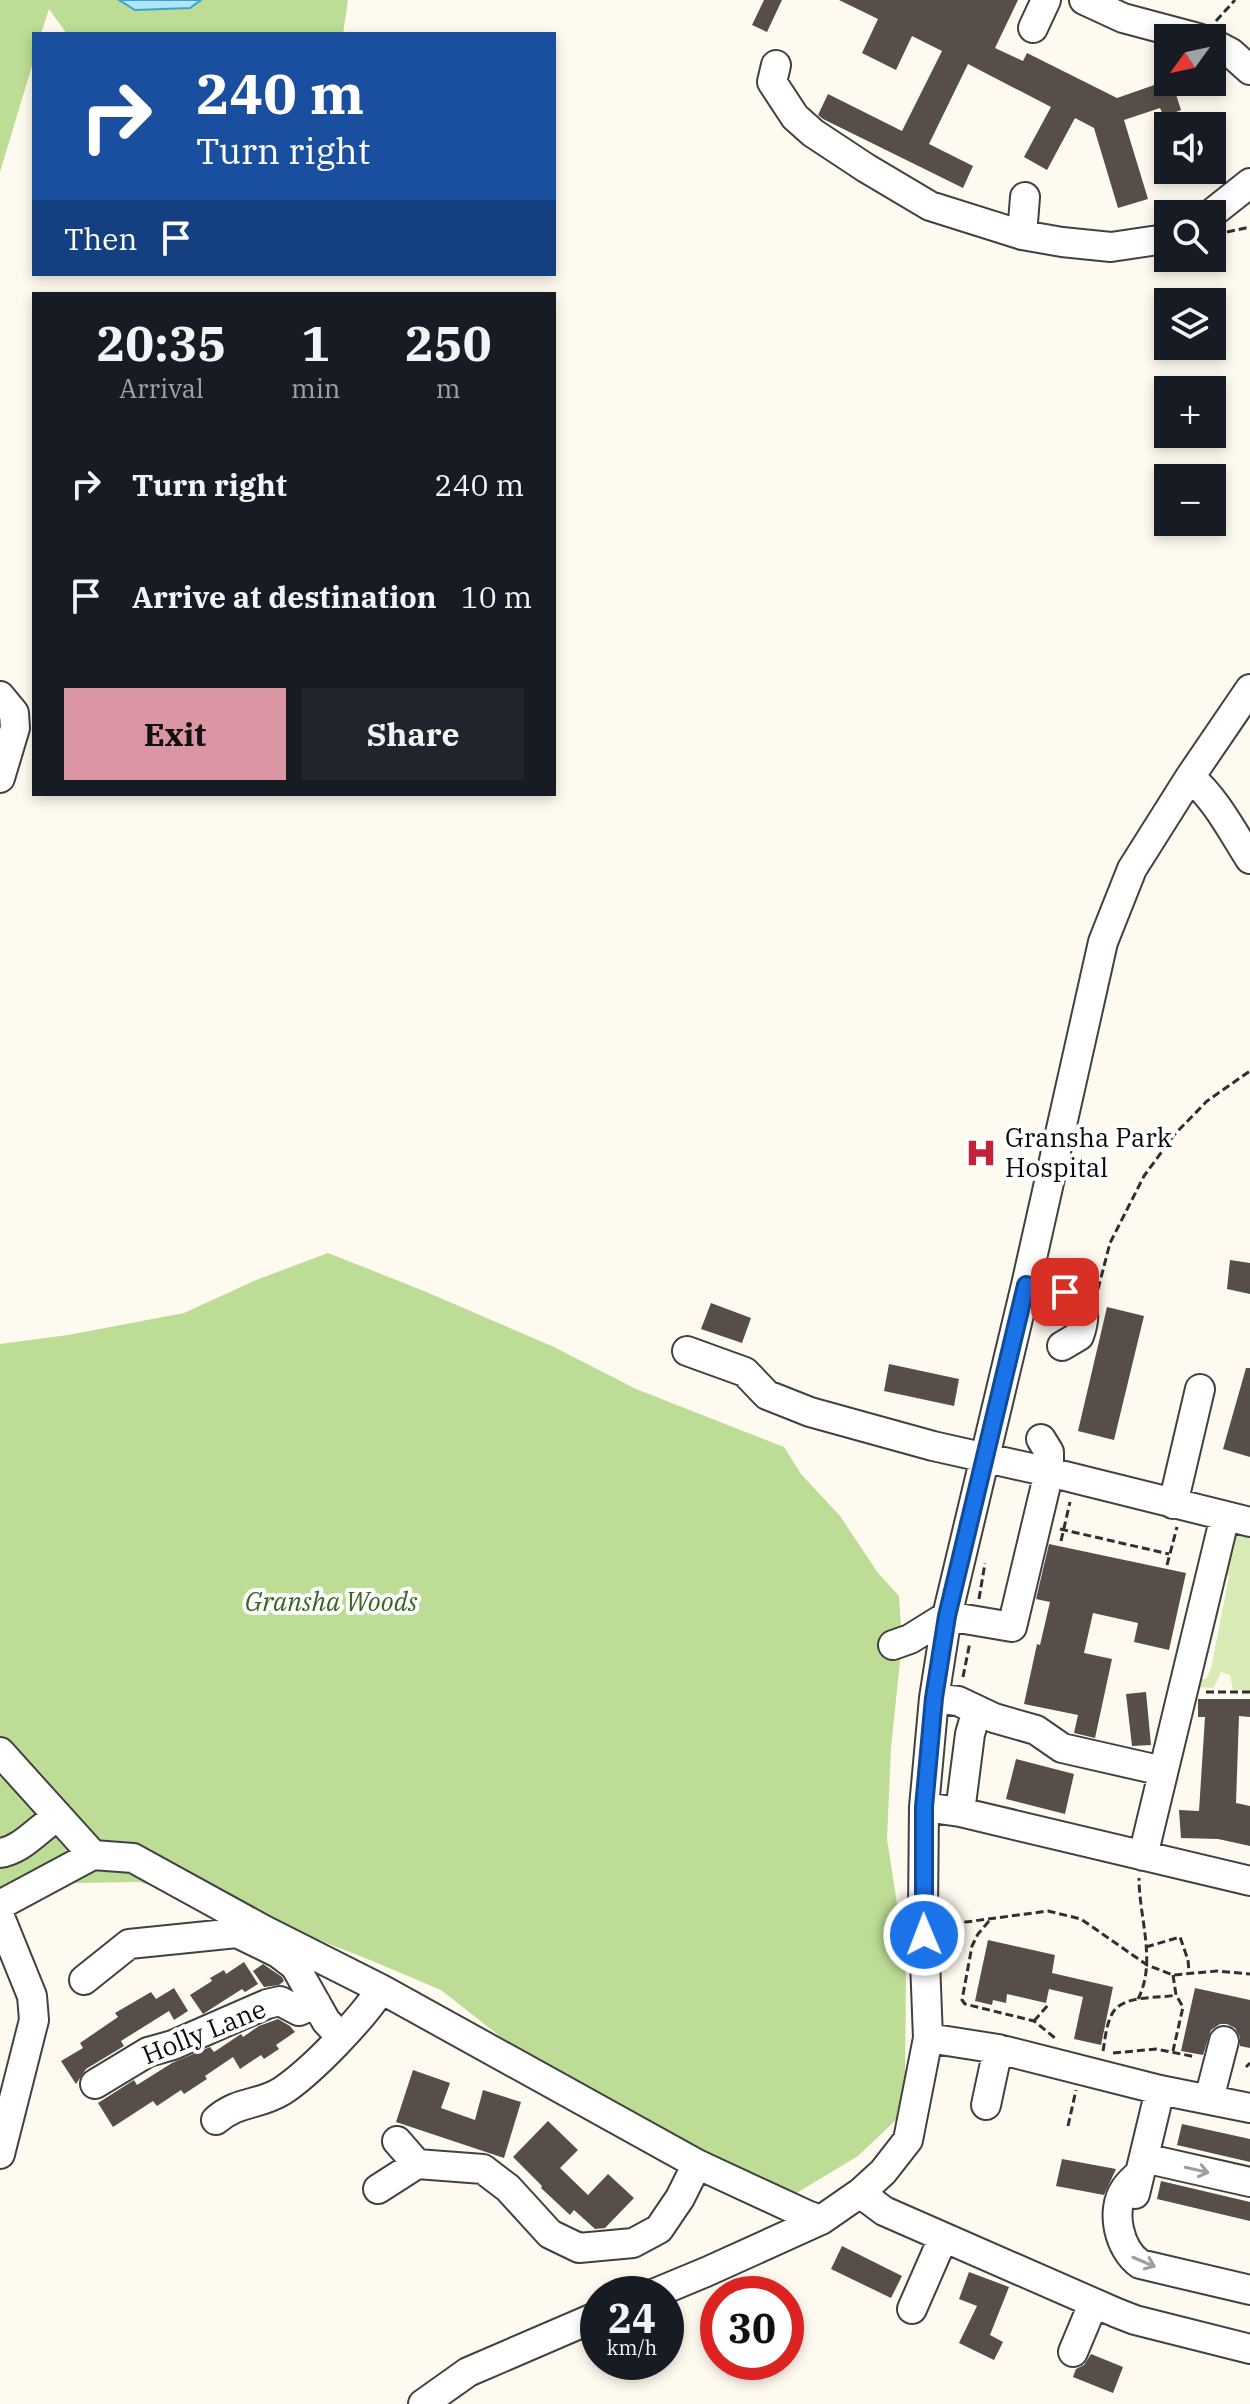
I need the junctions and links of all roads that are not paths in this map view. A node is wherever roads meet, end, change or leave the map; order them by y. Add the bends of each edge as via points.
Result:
1 (1046, 0) edge
2 (1084, 0) edge
3 (1154, 25) edge
4 (1033, 28) dead end
5 (1226, 50) edge
6 (776, 65) dead end
7 (1250, 70) edge
8 (1250, 183) edge
9 (1025, 197) dead end
10 (1226, 213) edge
11 (1022, 235) junction
12 (1154, 241) edge
13 (1250, 689) edge
14 (0, 696) edge
15 (1190, 777) junction
16 (0, 778) edge
17 (1250, 859) edge
18 (1026, 1285) junction
19 (1062, 1346) dead end
20 (687, 1351) dead end
21 (1200, 1389) dead end
22 (1041, 1439) dead end
23 (985, 1457) junction
24 (1062, 1476) junction
25 (1178, 1505) junction
26 (1237, 1519) edge
27 (947, 1616) junction
28 (893, 1645) dead end
29 (934, 1698) junction
30 (977, 1710) junction
31 (0, 1752) edge
32 (1163, 1771) junction
33 (924, 1807) junction
34 (960, 1812) junction
35 (58, 1816) junction
36 (0, 1853) edge
37 (93, 1855) junction
38 (1143, 1856) junction
39 (1250, 1881) edge
40 (0, 1905) edge
41 (0, 1917) edge
42 (84, 1980) dead end
43 (381, 1989) junction
44 (316, 2003) junction
45 (341, 2037) junction
46 (928, 2038) junction
47 (998, 2049) junction
48 (1235, 2060) edge
49 (95, 2084) dead end
50 (1160, 2090) junction
51 (1209, 2099) junction
52 (986, 2105) dead end
53 (1250, 2108) edge
54 (216, 2120) dead end
55 (397, 2141) dead end
56 (0, 2154) edge
57 (417, 2164) junction
58 (697, 2164) junction
59 (1141, 2166) junction
60 (1250, 2182) edge
61 (378, 2189) dead end
62 (860, 2193) junction
63 (821, 2220) junction
64 (943, 2238) junction
65 (684, 2280) edge
66 (1250, 2290) edge
67 (1093, 2304) junction
68 (912, 2309) dead end
69 (580, 2324) edge
70 (1250, 2349) edge
71 (1073, 2352) dead end
72 (423, 2404) edge

1 - 4 street
2 - 3 street
5 - 7 street
6 - 11 street via 772,82 795,117 813,133 930,206
8 - 10 street
9 - 11 street
11 - 12 street via 1111,247
13 - 15 street
14 - 16 street via 14,713 15,728
15 - 17 street
15 - 18 street via 1132,869 1103,942
18 - 19 street via 1065,1292 1080,1305 1084,1316 1079,1336
18 - 23 street
20 - 23 street via 745,1372 767,1395 810,1412
21 - 25 street
22 - 24 street
23 - 24 street
23 - 27 street
24 - 25 street
24 - 27 street via 1050,1526 1012,1627
25 - 26 street
26 - 32 street via 1182,1692
27 - 28 street
27 - 29 street
29 - 30 street
29 - 33 street
30 - 32 street via 1036,1730 1062,1748
30 - 34 street
31 - 35 street
32 - 38 street
33 - 34 street
33 - 46 street
34 - 38 street
35 - 36 street via 12,1851
35 - 37 street
37 - 40 street
37 - 43 street via 133,1858
38 - 39 street
41 - 56 street via 32,1996 34,2020
42 - 44 street via 129,1944 237,1933 295,1966
43 - 45 street
43 - 58 street
44 - 45 street
44 - 49 street, Holly Lane via 299,2011 280,2001 267,2004 148,2052
45 - 54 street via 281,2091 228,2109
46 - 47 street
46 - 62 street via 908,2140
47 - 50 street
47 - 52 street
48 - 51 street
50 - 51 street
50 - 59 street
51 - 53 street
55 - 57 street
57 - 58 street via 483,2169 550,2234 579,2248 633,2243 659,2229
57 - 61 street
58 - 63 street
59 -> 60 street
59 -> 66 street via 1123,2190 1118,2217 1120,2238 1133,2259
62 - 63 street
62 - 64 street via 884,2211
63 - 65 street
64 - 67 street
64 - 68 street
67 - 70 street
67 - 71 street
69 - 72 street via 468,2372

